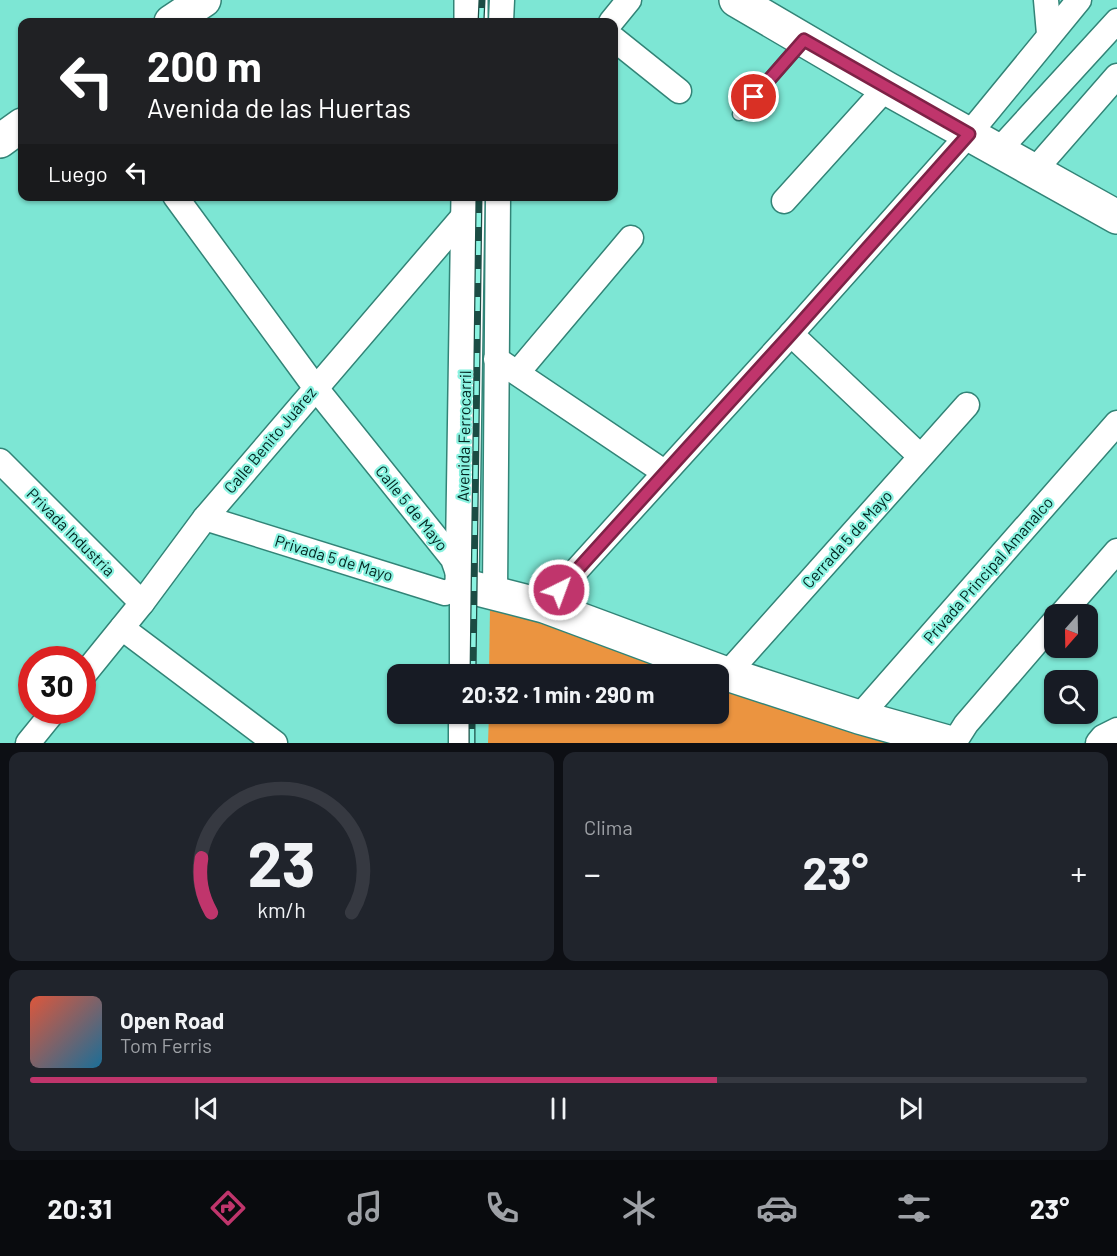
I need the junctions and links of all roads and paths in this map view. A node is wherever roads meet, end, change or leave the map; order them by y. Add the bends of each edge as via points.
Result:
1 (204, 0) edge
2 (471, 0) edge
3 (502, 0) edge
4 (629, 0) edge
5 (736, 0) edge
6 (1046, 0) edge
7 (1079, 0) edge
8 (177, 18) edge
9 (471, 18) edge
10 (501, 18) edge
11 (614, 18) edge
12 (1117, 21) edge
13 (1049, 34) junction
14 (804, 40) junction
15 (618, 42) edge
16 (1117, 76) edge
17 (886, 88) junction
18 (679, 91) dead end
19 (739, 114) dead end
20 (18, 128) edge
21 (969, 134) junction
22 (0, 141) edge
23 (998, 151) junction
24 (1034, 171) junction
25 (179, 201) edge
26 (498, 201) edge
27 (784, 201) dead end
28 (467, 204) edge
29 (1117, 217) edge
30 (631, 238) dead end
31 (791, 334) junction
32 (496, 359) junction
33 (518, 372) junction
34 (315, 387) junction
35 (968, 405) dead end
36 (1117, 423) edge
37 (920, 456) junction
38 (0, 461) edge
39 (664, 472) junction
40 (205, 518) junction
41 (1114, 561) edge
42 (462, 585) junction
43 (495, 592) junction
44 (142, 603) junction
45 (1072, 604) edge
46 (544, 606) junction
47 (123, 628) junction
48 (1044, 633) edge
49 (96, 660) edge
50 (462, 664) edge
51 (700, 664) edge
52 (729, 672) edge
53 (729, 675) edge
54 (859, 717) junction
55 (43, 724) edge
56 (461, 724) edge
57 (1117, 729) edge
58 (28, 743) edge
59 (275, 743) edge
60 (461, 743) edge
61 (952, 743) edge
62 (1098, 743) edge

1 - 8 street
2 - 9 street
3 - 10 street
4 - 11 street
5 - 14 street
6 - 13 street
7 - 13 street
12 - 23 street
13 - 21 street
14 - 17 street
14 - 19 lane
15 - 18 street
16 - 24 street
17 - 21 street
17 - 27 street
20 - 22 street
21 - 23 street
21 - 31 street
23 - 24 street
24 - 29 street
25 - 34 street, Calle 5 de Mayo
26 - 32 street
28 - 34 street, Calle Benito Juárez
28 - 42 street, Avenida Ferrocarril
30 - 33 street
31 - 37 street
31 - 39 street
32 - 33 street
32 - 43 street
33 - 39 street
34 - 40 street, Calle Benito Juárez
34 - 42 street, Calle 5 de Mayo via 453,559
35 - 37 street, Cerrada 5 de Mayo
36 - 54 street, Privada Principal Amanalco
37 - 52 street, Cerrada 5 de Mayo
38 - 44 street, Privada Industria
39 - 46 street
40 - 42 street, Privada 5 de Mayo via 445,593
40 - 44 street, Calle Benito Juárez
41 - 45 street
42 - 43 street
42 - 50 street, Avenida Ferrocarril
43 - 46 street
44 - 47 street, Calle Benito Juárez
46 - 51 street
47 - 49 street, Calle Benito Juárez
47 - 59 street
48 - 61 street
53 - 54 street
54 - 61 street
55 - 58 street
56 - 60 street
57 - 62 street

